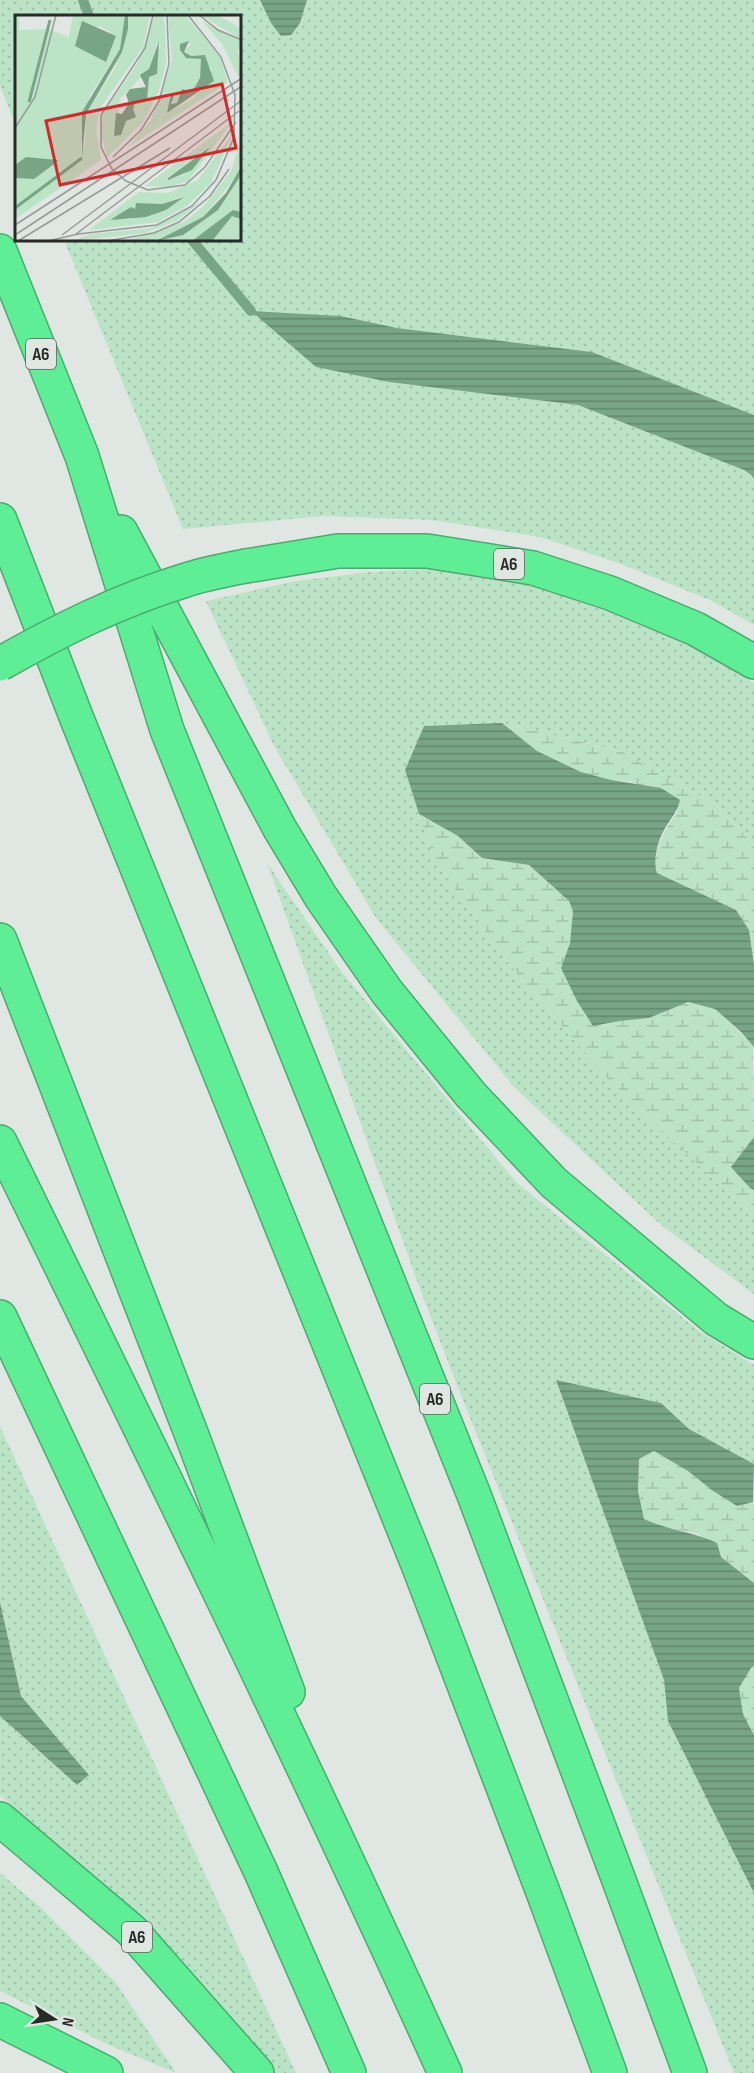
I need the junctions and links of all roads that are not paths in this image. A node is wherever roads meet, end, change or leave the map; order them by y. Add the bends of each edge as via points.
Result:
1 (0, 251) edge
2 (82, 456) junction
3 (0, 520) edge
4 (0, 569) edge
5 (754, 662) edge
6 (0, 664) edge
7 (77, 719) junction
8 (0, 940) edge
9 (0, 1142) edge
10 (0, 1317) edge
11 (754, 1342) edge
12 (0, 1819) edge
13 (362, 1889) junction
14 (0, 2020) edge
15 (106, 2073) edge
16 (257, 2073) edge
17 (349, 2073) edge
18 (446, 2073) edge
19 (610, 2073) edge
20 (690, 2073) edge

1 - 2 highway, A6
2 - 11 highway, A6 via 280,829 321,897 387,992 471,1095 554,1183 716,1319
2 - 20 highway, A6 via 167,730 474,1495
3 - 7 highway
4 - 7 highway
5 - 6 highway, A6, bridge via 696,629 610,593 533,568 428,551 338,551 185,580 60,630
7 - 19 highway via 419,1567
8 - 13 highway
9 - 13 highway
10 - 17 highway via 261,1872
12 - 16 highway, A6 via 131,1930
13 - 18 highway
14 - 15 highway

